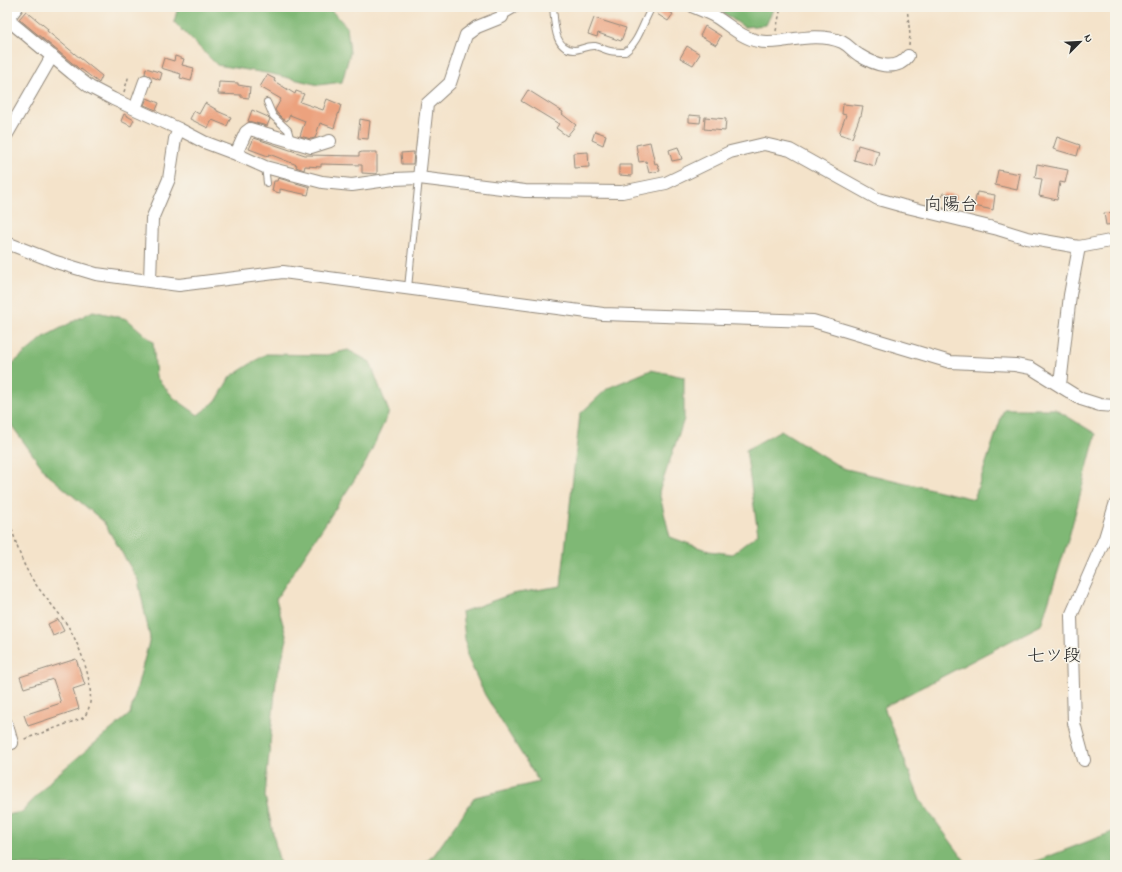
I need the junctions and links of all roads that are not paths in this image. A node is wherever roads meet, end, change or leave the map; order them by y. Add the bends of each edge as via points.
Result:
1 (17, 7) edge
2 (519, 7) edge
3 (553, 7) edge
4 (652, 7) edge
5 (694, 7) edge
6 (502, 17) joint
7 (8, 19) edge
8 (52, 56) junction
9 (908, 56) road end
10 (146, 81) dead end
11 (267, 102) dead end
12 (135, 109) junction
13 (179, 129) junction
14 (7, 134) edge
15 (291, 141) junction
16 (330, 141) dead end
17 (236, 154) junction
18 (266, 167) junction
19 (419, 178) junction
20 (267, 183) dead end
21 (1115, 240) edge
22 (7, 243) edge
23 (1079, 248) junction
24 (150, 281) junction
25 (408, 288) junction
26 (1060, 385) junction
27 (1115, 406) edge
28 (1115, 505) edge
29 (7, 725) edge
30 (12, 743) road end
31 (1084, 760) dead end

1 - 7 street
2 - 6 lane
3 - 4 lane via 555,30 560,44 575,50 595,46 625,52 638,37
5 - 9 street via 756,41 766,43 826,38 846,44 857,54 882,66 896,64
6 - 19 street via 477,27 466,35 450,83 427,104
7 - 8 street
8 - 12 street via 90,87
8 - 14 street
10 - 12 street
11 - 15 lane via 273,116 288,130
12 - 13 street
13 - 17 street
13 - 24 street via 169,179 152,219
15 - 16 street via 311,147
15 - 17 street via 250,129 246,132
17 - 18 street
18 - 19 street via 322,182 352,185
18 - 20 lane
19 - 23 street via 525,191 622,192 666,183 730,152 764,144 790,150 878,199 1027,238
19 - 25 lane
21 - 23 street
22 - 24 street via 96,274
23 - 26 street via 1069,301
24 - 25 street via 179,285 283,272
25 - 26 street via 603,314 813,321 950,362 1031,368
26 - 27 street via 1081,399 1100,405
28 - 31 street via 1105,538 1071,616 1074,723
29 - 30 street

